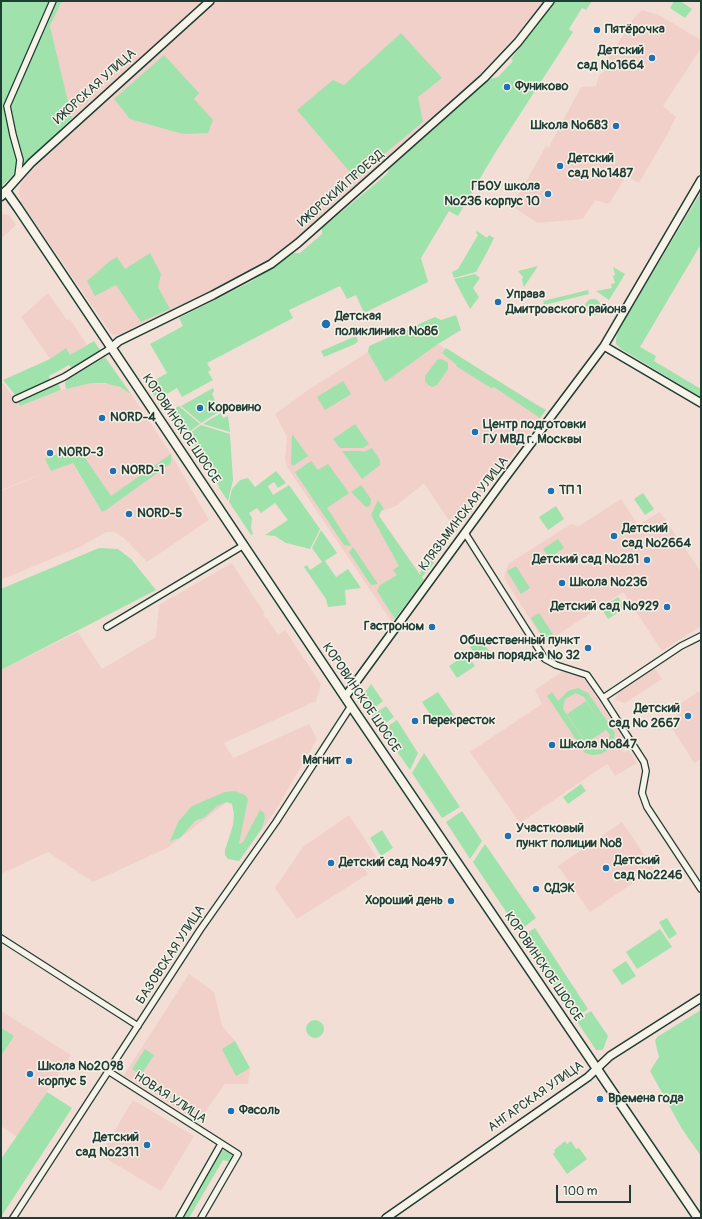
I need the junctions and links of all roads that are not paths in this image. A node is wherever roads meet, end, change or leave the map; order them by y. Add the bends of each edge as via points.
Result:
1 (53, 1) edge
2 (210, 1) edge
3 (550, 1) edge
4 (18, 177) junction
5 (701, 180) edge
6 (3, 194) edge
7 (604, 346) junction
8 (111, 348) junction
9 (16, 399) dead end
10 (701, 403) edge
11 (465, 532) junction
12 (244, 545) junction
13 (107, 627) dead end
14 (701, 636) edge
15 (345, 696) junction
16 (603, 698) junction
17 (351, 706) junction
18 (701, 889) edge
19 (1, 938) edge
20 (701, 998) edge
21 (138, 1026) junction
22 (598, 1068) junction
23 (108, 1071) junction
24 (221, 1144) junction
25 (13, 1218) edge
26 (179, 1218) edge
27 (201, 1218) edge
28 (386, 1218) edge
29 (698, 1218) edge

1 - 4 street via 8,100 7,112 20,160
2 - 4 street, ИЖОРСКАЯ УЛИЦА via 84,113
3 - 8 street, ИЖОРСКИЙ ПРОЕЗД via 518,42 484,78 298,243 264,267 119,341
4 - 6 street, ИЖОРСКАЯ УЛИЦА
5 - 7 street, КЛЯЗЬМИНСКАЯ УЛИЦА
6 - 8 main road, КОРОВИНСКОЕ ШОССЕ
7 - 10 street
7 - 11 street, КЛЯЗЬМИНСКАЯ УЛИЦА
8 - 9 street via 64,377
8 - 12 main road, КОРОВИНСКОЕ ШОССЕ
11 - 15 street, КЛЯЗЬМИНСКАЯ УЛИЦА
11 - 16 street via 545,659 587,675
12 - 13 street
12 - 15 main road, КОРОВИНСКОЕ ШОССЕ
14 - 16 street
15 - 17 main road, КОРОВИНСКОЕ ШОССЕ
16 - 18 street via 646,766 642,793 647,807
17 - 21 street, БАЗОВСКАЯ УЛИЦА via 276,822 218,902
17 - 22 main road, КОРОВИНСКОЕ ШОССЕ
19 - 21 street
20 - 22 street, АНГАРСКАЯ УЛИЦА via 610,1056
21 - 23 street, БАЗОВСКАЯ УЛИЦА
22 - 28 street, АНГАРСКАЯ УЛИЦА
22 - 29 main road, КОРОВИНСКОЕ ШОССЕ
23 - 24 street, НОВАЯ УЛИЦА
23 - 25 street, БАЗОВСКАЯ УЛИЦА
24 - 26 street
24 - 27 street, НОВАЯ УЛИЦА via 238,1154

